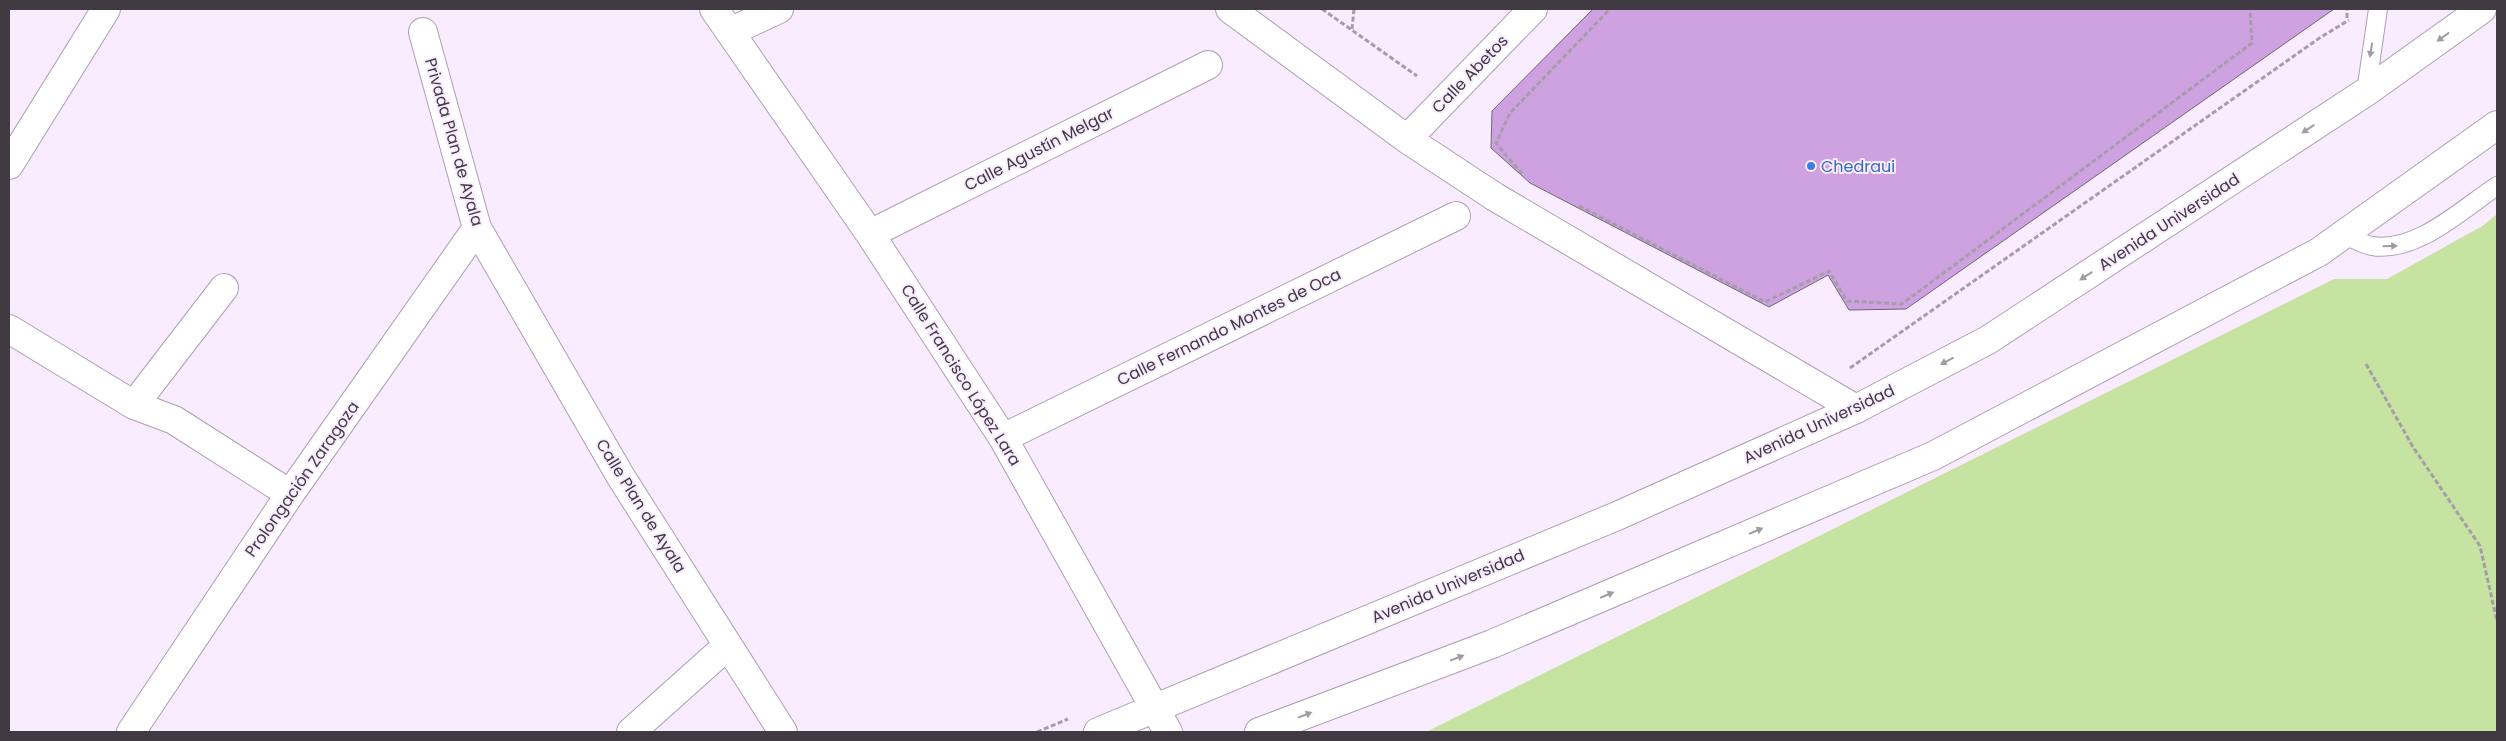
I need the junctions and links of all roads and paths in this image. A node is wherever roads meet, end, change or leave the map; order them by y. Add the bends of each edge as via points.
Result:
1 (106, 9) edge
2 (714, 9) edge
3 (779, 9) edge
4 (1230, 9) edge
5 (1322, 9) edge
6 (1354, 9) edge
7 (1533, 9) edge
8 (1610, 9) edge
9 (2250, 9) edge
10 (2378, 9) edge
11 (2482, 9) edge
12 (2352, 17) dead end
13 (1352, 29) junction
14 (732, 31) junction
15 (424, 32) dead end
16 (1208, 65) dead end
17 (1417, 76) dead end
18 (2366, 92) junction
19 (2497, 124) edge
20 (1407, 139) junction
21 (9, 165) edge
22 (1526, 178) dead end
23 (2497, 186) edge
24 (1570, 201) dead end
25 (1456, 216) dead end
26 (477, 228) junction
27 (870, 234) junction
28 (2343, 234) junction
29 (505, 276) joint
30 (224, 288) dead end
31 (9, 329) edge
32 (2366, 364) dead end
33 (1821, 388) junction
34 (134, 405) junction
35 (1856, 409) junction
36 (1003, 438) junction
37 (290, 494) junction
38 (2497, 621) edge
39 (728, 645) junction
40 (1155, 708) junction
41 (1071, 718) dead end
42 (130, 732) edge
43 (631, 732) edge
44 (782, 732) edge
45 (1036, 732) edge
46 (1098, 732) edge
47 (1168, 732) edge
48 (1259, 732) edge

1 - 21 street
2 - 14 street, Calle Francisco López Lara
3 - 14 street
4 - 20 street
5 - 13 path
6 - 13 path
7 - 20 street, Calle Abetos
8 - 22 path via 1510,113 1496,143
9 - 24 path via 2252,43 1902,304 1847,301 1829,271 1765,302
10 -> 18 lane
11 -> 18 street, Avenida Universidad
12 - 33 path
13 - 17 path
14 - 27 street, Calle Francisco López Lara
15 - 26 street, Privada Plan de Ayala
16 - 27 street, Calle Agustín Melgar
18 -> 35 street, Avenida Universidad via 1988,340
19 - 28 street
20 - 33 street via 1495,197
28 -> 23 lane via 2371,246 2397,246 2421,237
25 - 36 street, Calle Fernando Montes de Oca
26 - 29 street, Privada Plan de Ayala
26 - 37 street, Prolongación Zaragoza
27 - 36 street, Calle Francisco López Lara
48 -> 28 street via 1492,644 1934,456 2302,261
29 - 39 street, Calle Plan de Ayala via 621,477
30 - 34 street
31 - 34 street
32 - 38 path via 2413,446 2480,546
33 - 35 street
34 - 37 street via 174,420
35 - 40 street, Avenida Universidad via 1617,516
36 - 40 street, Calle Francisco López Lara
37 - 42 street, Prolongación Zaragoza
39 - 43 street
39 - 44 street, Calle Plan de Ayala
40 - 46 street, Avenida Universidad
40 - 47 street, Calle Francisco López Lara
41 - 45 path

